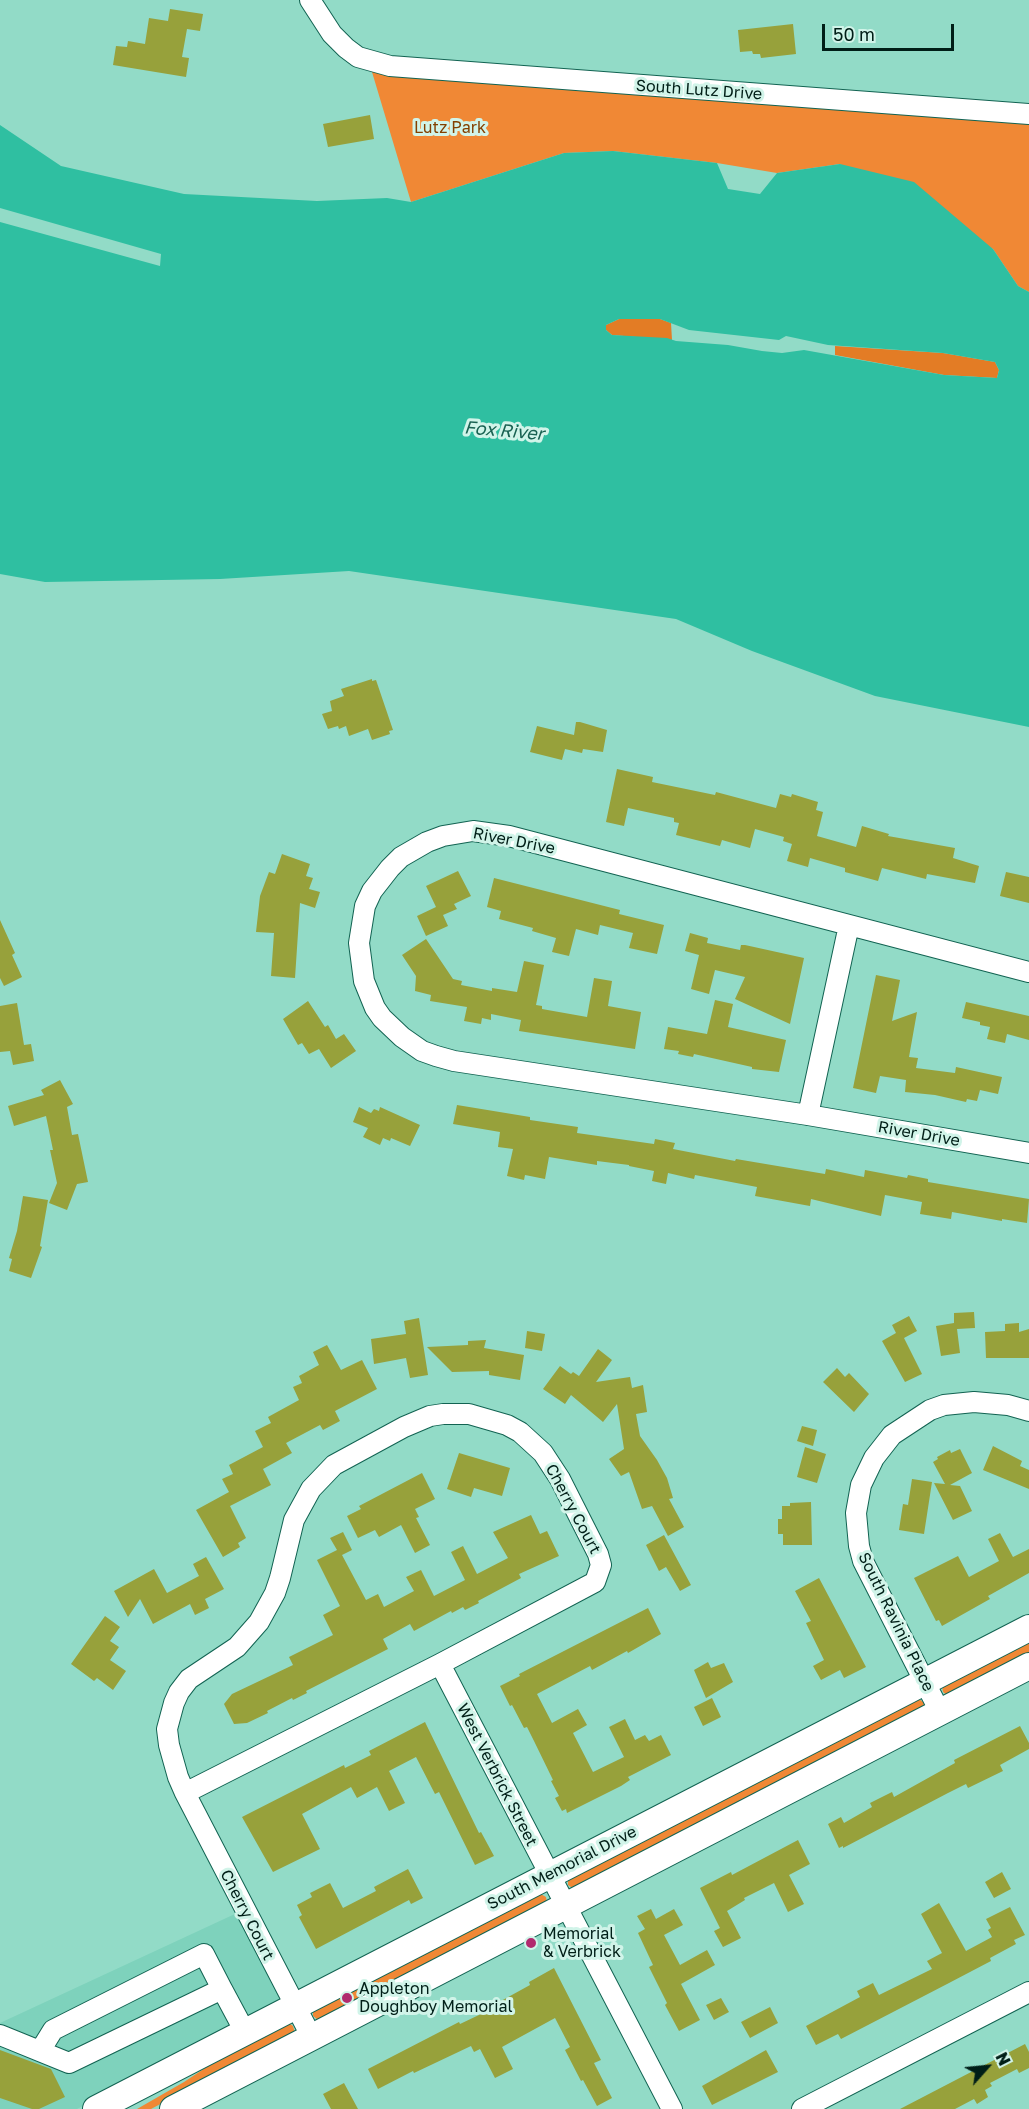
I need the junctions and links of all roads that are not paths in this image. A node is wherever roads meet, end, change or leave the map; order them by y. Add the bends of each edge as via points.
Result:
1 (310, 0) edge
2 (1029, 114) edge
3 (849, 925) junction
4 (1029, 972) edge
5 (808, 1115) junction
6 (1029, 1153) edge
7 (1029, 1411) edge
8 (1029, 1628) edge
9 (440, 1664) junction
10 (1029, 1666) edge
11 (925, 1681) junction
12 (940, 1712) junction
13 (185, 1793) junction
14 (549, 1875) junction
15 (565, 1906) junction
16 (222, 1989) junction
17 (1029, 1992) edge
18 (295, 2006) junction
19 (245, 2032) junction
20 (0, 2036) edge
21 (310, 2036) junction
22 (40, 2051) junction
23 (96, 2109) edge
24 (173, 2109) edge
25 (672, 2109) edge
26 (802, 2109) edge

1 - 2 street, South Lutz Drive via 332,34 358,57 390,66
3 - 4 street, River Drive
3 - 5 street
3 - 5 street, River Drive via 509,836 472,831 443,836 401,857 372,891 361,921 359,956 369,995 382,1018 422,1051 453,1061
5 - 6 street, River Drive
7 - 11 street, South Ravinia Place via 974,1402 930,1410 892,1435 874,1458 861,1485 856,1513 863,1561
8 - 11 main road, South Memorial Drive
9 - 13 street, Cherry Court
9 - 13 street, Cherry Court via 588,1587 595,1582 601,1565 560,1479 543,1453 507,1425 469,1414 430,1416 404,1427 334,1465 311,1490 294,1520 275,1593 259,1622 237,1647 189,1679 174,1703 167,1729
9 - 14 street, West Verbrick Street
10 - 12 main road
11 - 12 street, South Ravinia Place
11 - 14 main road, South Memorial Drive
12 - 15 main road
13 - 18 street, Cherry Court
14 - 15 street, West Verbrick Street
14 - 18 main road, South Memorial Drive
15 - 21 main road
15 - 25 street, West Verbrick Street
16 - 19 street
16 - 22 street via 69,2063
16 - 22 street via 204,1954 53,2030
17 - 26 street
18 - 19 main road, South Memorial Drive
18 - 21 street, Cherry Court
19 - 23 main road, South Memorial Drive
20 - 22 street
21 - 24 main road

